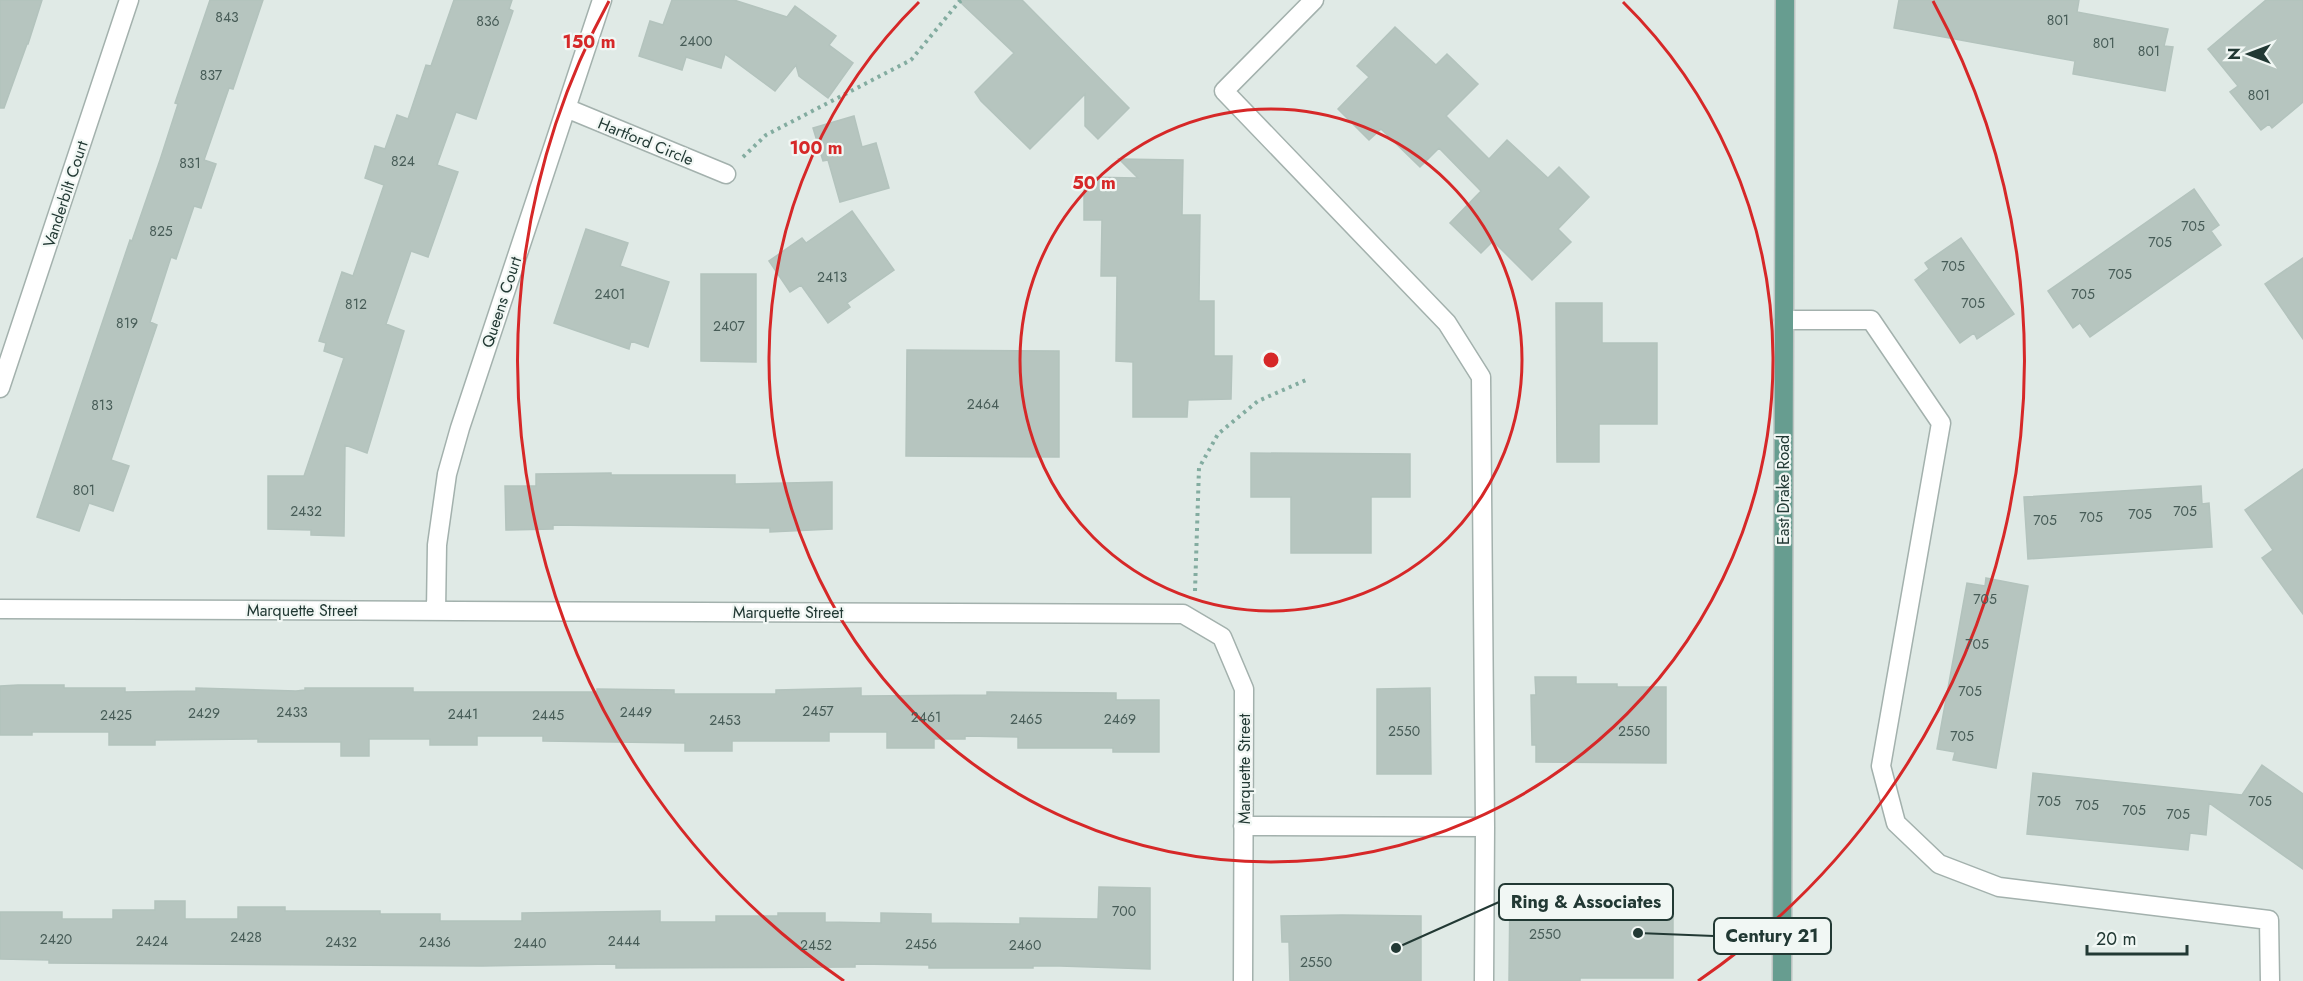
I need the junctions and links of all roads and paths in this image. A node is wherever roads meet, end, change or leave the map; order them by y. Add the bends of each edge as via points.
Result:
1 (129, 0) edge
2 (602, 0) edge
3 (963, 0) edge
4 (1314, 0) edge
5 (1785, 0) edge
6 (566, 108) junction
7 (726, 174) joint
8 (1784, 320) junction
9 (1306, 380) dead end
10 (0, 388) edge
11 (0, 609) edge
12 (436, 610) junction
13 (1196, 622) junction
14 (1243, 826) junction
15 (1485, 827) junction
16 (1243, 981) edge
17 (1484, 981) edge
18 (1782, 981) edge
19 (2270, 981) edge

1 - 10 street, Vanderbilt Court
2 - 6 street, Queens Court
3 - 7 path via 911,60 766,135
4 - 15 street via 1224,92 1447,323 1481,377
5 - 8 main road, East Drake Road
6 - 7 street, Hartford Circle
6 - 12 street, Queens Court via 447,474 437,545
8 - 18 main road, East Drake Road
8 - 19 street via 1871,320 1941,423 1881,766 1896,823 1939,864 1999,887 2269,920
9 - 13 path via 1258,401 1218,434 1199,468
11 - 12 street, Marquette Street
12 - 13 street, Marquette Street via 1183,614
13 - 14 street, Marquette Street via 1222,637 1244,689
14 - 15 street
14 - 16 street, Marquette Street
15 - 17 street

